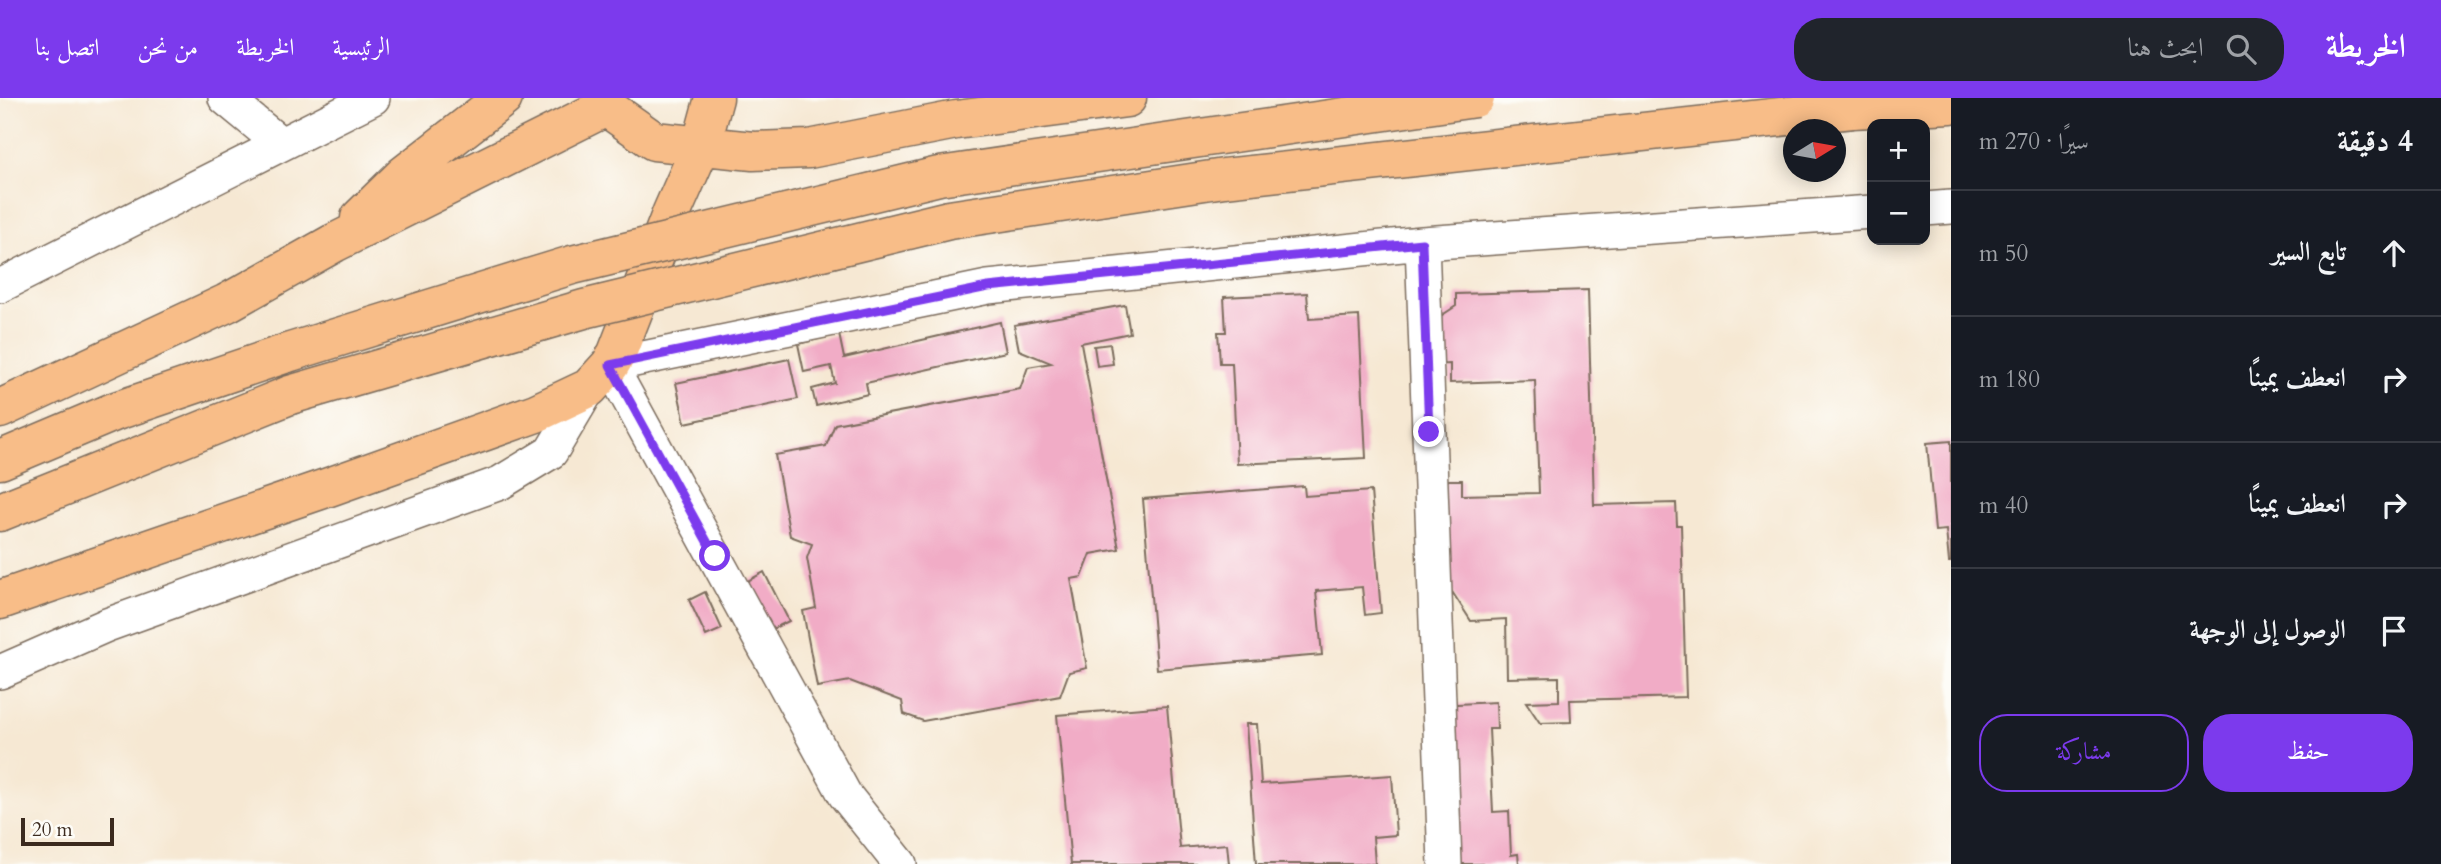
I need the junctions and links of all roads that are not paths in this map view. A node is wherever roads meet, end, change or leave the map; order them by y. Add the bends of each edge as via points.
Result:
1 (225, 98) edge
2 (503, 98) edge
3 (714, 98) edge
4 (1127, 98) edge
5 (1475, 98) edge
6 (351, 102) edge
7 (604, 102) edge
8 (1951, 104) edge
9 (281, 144) junction
10 (701, 146) junction
11 (1951, 207) edge
12 (1930, 209) edge
13 (1867, 212) edge
14 (334, 243) junction
15 (1422, 243) junction
16 (3, 281) edge
17 (600, 376) junction
18 (0, 410) edge
19 (0, 460) edge
20 (0, 512) edge
21 (0, 600) edge
22 (0, 672) edge
23 (901, 864) edge
24 (1445, 864) edge

1 - 9 street
2 - 14 highway via 404,175
3 - 10 highway
4 - 10 highway via 956,120 808,149 753,151
5 - 19 highway, bridge via 939,177 572,265 116,411
6 - 9 street
7 - 10 highway via 654,141
7 - 14 highway
8 - 20 highway, bridge via 1852,109 1224,178 948,220 584,309 290,395
9 - 16 street
10 - 17 highway via 617,353
11 - 12 street
13 - 15 street
14 - 18 highway via 227,303
15 - 17 street via 988,287
15 - 24 street
17 - 21 highway via 536,413
17 - 22 street via 551,452 500,483 146,610
17 - 23 street via 845,795

